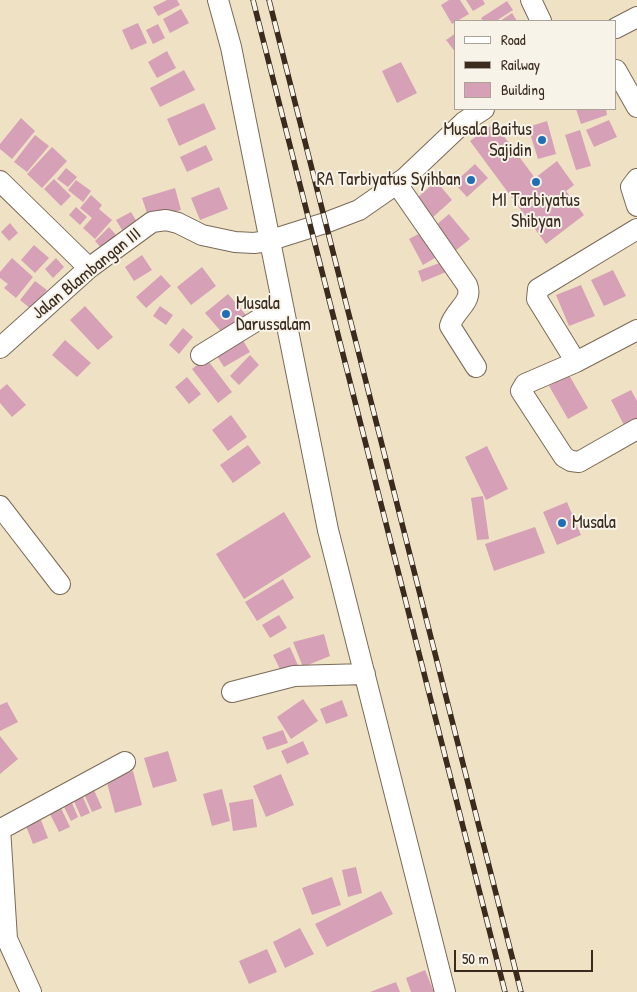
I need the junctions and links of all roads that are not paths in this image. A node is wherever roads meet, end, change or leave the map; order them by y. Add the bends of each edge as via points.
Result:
1 (218, 0) edge
2 (531, 0) edge
3 (637, 17) edge
4 (541, 20) edge
5 (617, 27) edge
6 (617, 72) edge
7 (637, 107) edge
8 (482, 110) edge
9 (637, 179) edge
10 (0, 181) edge
11 (396, 184) junction
12 (637, 206) edge
13 (637, 229) edge
14 (268, 241) junction
15 (89, 268) junction
16 (282, 305) junction
17 (637, 330) edge
18 (0, 348) edge
19 (201, 355) dead end
20 (576, 362) junction
21 (476, 367) dead end
22 (637, 429) edge
23 (0, 506) edge
24 (60, 584) dead end
25 (365, 674) junction
26 (232, 692) dead end
27 (125, 762) dead end
28 (0, 828) edge
29 (31, 992) edge
30 (445, 992) edge

1 - 14 street
2 - 4 street
3 - 5 street
6 - 7 street
8 - 11 street, Jalan Blambangan III via 464,122
9 - 12 street via 631,187
10 - 15 street
11 - 14 street, Jalan Blambangan III via 360,210
11 - 21 street via 467,284 469,294 466,302 450,326
13 - 20 street via 538,289 537,299
14 - 15 street, Jalan Blambangan III via 235,242 166,220 152,222
14 - 16 street
15 - 18 street, Jalan Blambangan III
16 - 19 street
16 - 25 street via 328,530
17 - 20 street
20 - 22 street via 525,384 521,391 564,457 579,462
23 - 24 street
25 - 26 street via 294,676
25 - 30 street
27 - 28 street
28 - 29 street via 7,939

